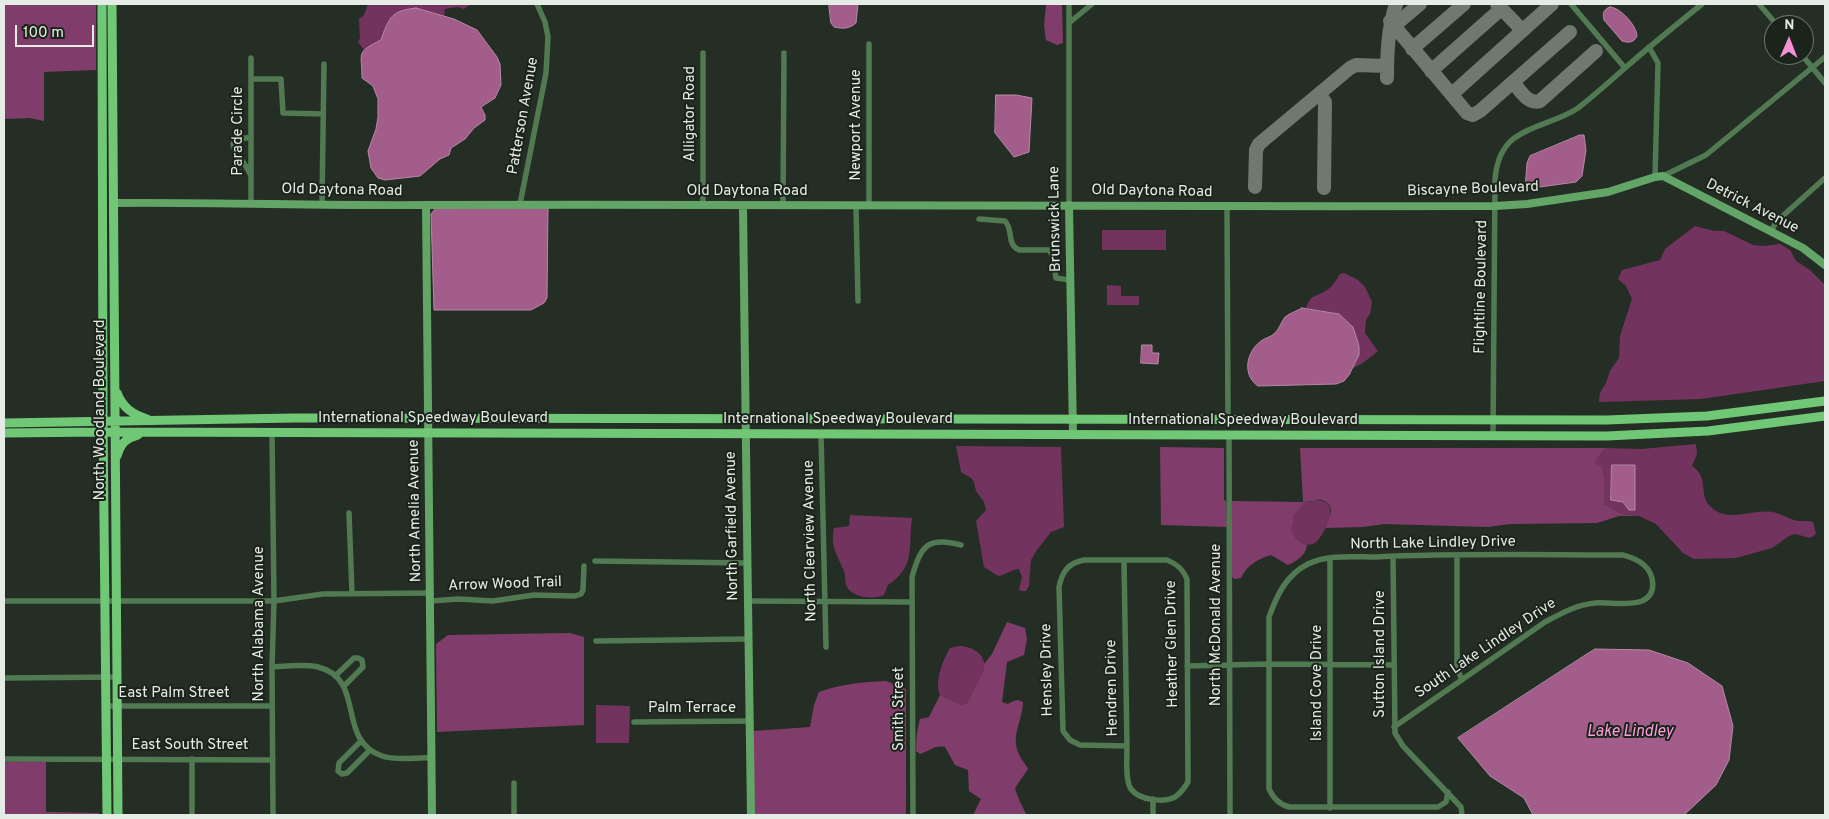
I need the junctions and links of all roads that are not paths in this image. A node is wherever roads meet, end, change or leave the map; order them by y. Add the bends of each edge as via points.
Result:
1 (102, 4) edge
2 (112, 4) edge
3 (537, 4) edge
4 (1069, 4) edge
5 (1092, 4) edge
6 (1572, 4) edge
7 (1702, 4) edge
8 (1759, 4) edge
9 (1768, 15) edge
10 (102, 22) junction
11 (1069, 23) junction
12 (112, 44) junction
13 (869, 44) dead end
14 (102, 46) junction
15 (1649, 47) junction
16 (703, 53) dead end
17 (784, 53) dead end
18 (1825, 57) edge
19 (251, 58) dead end
20 (113, 61) junction
21 (324, 64) dead end
22 (1810, 65) edge
23 (1624, 68) junction
24 (1813, 68) junction
25 (251, 79) junction
26 (1825, 83) edge
27 (323, 114) junction
28 (251, 137) junction
29 (102, 149) junction
30 (1659, 177) junction
31 (251, 178) junction
32 (1825, 178) edge
33 (102, 200) junction
34 (114, 203) junction
35 (251, 204) junction
36 (322, 204) junction
37 (520, 204) junction
38 (426, 205) junction
39 (1069, 205) junction
40 (703, 206) junction
41 (743, 206) junction
42 (783, 206) junction
43 (856, 206) junction
44 (869, 206) junction
45 (1380, 206) joint
46 (1495, 206) junction
47 (1227, 207) junction
48 (114, 218) junction
49 (979, 219) dead end
50 (1771, 231) junction
51 (102, 261) junction
52 (1825, 266) edge
53 (1070, 280) junction
54 (114, 285) junction
55 (858, 301) dead end
56 (115, 388) junction
57 (1825, 401) edge
58 (1825, 416) edge
59 (295, 418) junction
60 (428, 419) junction
61 (586, 419) junction
62 (606, 419) junction
63 (744, 419) junction
64 (1073, 419) junction
65 (1671, 419) junction
66 (152, 420) junction
67 (1228, 420) junction
68 (1251, 420) junction
69 (1493, 420) junction
70 (103, 421) junction
71 (115, 421) junction
72 (54, 422) junction
73 (4, 423) edge
74 (54, 432) junction
75 (103, 432) junction
76 (115, 432) junction
77 (145, 432) junction
78 (4, 433) edge
79 (272, 433) junction
80 (428, 433) junction
81 (565, 433) junction
82 (590, 434) junction
83 (744, 434) junction
84 (821, 434) junction
85 (1073, 434) junction
86 (1673, 434) junction
87 (1206, 435) junction
88 (1228, 435) junction
89 (1493, 436) junction
90 (116, 461) junction
91 (349, 513) dead end
92 (104, 522) junction
93 (115, 523) junction
94 (961, 545) dead end
95 (1393, 556) junction
96 (1457, 556) junction
97 (1330, 558) junction
98 (1124, 560) junction
99 (595, 561) dead end
100 (748, 563) junction
101 (584, 566) dead end
102 (1065, 570) joint
103 (1652, 590) joint
104 (352, 593) junction
105 (431, 597) junction
106 (4, 601) edge
107 (274, 601) junction
108 (749, 601) junction
109 (105, 602) junction
110 (116, 602) junction
111 (825, 602) junction
112 (912, 602) junction
113 (748, 640) junction
114 (596, 641) dead end
115 (826, 647) dead end
116 (1268, 664) junction
117 (1230, 665) junction
118 (1330, 665) junction
119 (272, 666) junction
120 (1187, 666) junction
121 (1394, 666) junction
122 (335, 676) junction
123 (105, 677) junction
124 (117, 677) junction
125 (4, 678) edge
126 (1462, 680) junction
127 (344, 686) junction
128 (106, 706) junction
129 (117, 706) junction
130 (272, 706) junction
131 (750, 721) junction
132 (634, 722) dead end
133 (1394, 727) junction
134 (361, 740) junction
135 (1127, 746) junction
136 (370, 750) junction
137 (106, 758) junction
138 (118, 758) junction
139 (432, 758) junction
140 (4, 759) edge
141 (192, 759) junction
142 (273, 760) junction
143 (514, 783) dead end
144 (1448, 792) junction
145 (1153, 799) junction
146 (1330, 808) junction
147 (107, 815) edge
148 (118, 815) edge
149 (192, 815) edge
150 (273, 815) edge
151 (432, 815) edge
152 (514, 815) edge
153 (751, 815) edge
154 (913, 815) edge
155 (1153, 815) edge
156 (1230, 815) edge
157 (1462, 815) edge

1 - 10 main road, North Woodland Boulevard
2 - 12 main road, North Woodland Boulevard
3 - 37 street, Patterson Avenue via 548,37 547,58
4 - 11 street, Brunswick Lane
5 - 11 street
6 - 23 street
7 - 15 street, Flightline Boulevard
8 - 9 street
10 - 12 main road
10 - 14 main road, North Woodland Boulevard
11 - 39 street, Brunswick Lane
12 - 20 main road, North Woodland Boulevard
13 - 44 street, Newport Avenue
14 - 20 main road via 109,51
14 - 29 main road, North Woodland Boulevard
15 - 23 street, Flightline Boulevard
15 - 30 street via 1658,63
16 - 40 street, Alligator Road
17 - 42 street
18 - 24 street, Biscayne Boulevard
19 - 25 street, Parade Circle
20 - 34 main road, North Woodland Boulevard
21 - 27 street
22 - 24 street
23 - 46 street, Flightline Boulevard via 1576,109 1525,131 1506,147 1496,170
24 - 26 street
24 - 30 street, Biscayne Boulevard via 1706,155
25 - 27 street via 281,79 283,113
25 - 28 street, Parade Circle
27 - 36 street
28 - 31 street, Parade Circle
28 - 31 street via 236,140 233,144 246,163
29 - 33 main road, North Woodland Boulevard
29 - 34 main road via 108,194
30 - 46 street, Biscayne Boulevard via 1608,192
30 - 50 street, Detrick Avenue
31 - 35 street, Parade Circle
32 - 50 street via 1777,221
33 - 48 main road
33 - 51 main road, North Woodland Boulevard
34 - 35 street, Old Daytona Road
34 - 48 main road, North Woodland Boulevard
35 - 36 street, Old Daytona Road
36 - 38 street, Old Daytona Road
37 - 38 street, Old Daytona Road
37 - 40 street, Old Daytona Road
38 - 60 street, North Amelia Avenue
39 - 44 street, Old Daytona Road
39 - 47 street, Old Daytona Road
39 - 53 street, Brunswick Lane
40 - 41 street, Old Daytona Road
41 - 42 street, Old Daytona Road
41 - 63 street, North Garfield Avenue
42 - 43 street, Old Daytona Road
43 - 44 street, Old Daytona Road
43 - 55 street
45 - 46 street, Biscayne Boulevard
45 - 47 street, Old Daytona Road
46 - 69 street, Flightline Boulevard
47 - 67 street
48 - 54 main road, North Woodland Boulevard
49 - 53 street via 1005,221 1010,227 1014,248 1049,250 1056,278
50 - 52 street, Detrick Avenue via 1803,248
51 - 54 main road via 107,277
51 - 70 main road, North Woodland Boulevard
53 - 64 street, Brunswick Lane
54 - 56 main road, North Woodland Boulevard
56 - 66 main road via 126,409
56 - 71 main road, North Woodland Boulevard
57 - 65 main road, International Speedway Boulevard
58 - 86 main road, International Speedway Boulevard
59 - 60 main road, International Speedway Boulevard
59 - 66 main road, International Speedway Boulevard
59 - 79 main road via 282,423
60 - 61 main road, International Speedway Boulevard
60 - 80 street, North Amelia Avenue
61 - 62 main road, International Speedway Boulevard
61 - 81 main road
62 - 63 main road, International Speedway Boulevard
62 - 82 main road via 593,425
63 - 64 main road, International Speedway Boulevard
63 - 83 street, North Garfield Avenue
64 - 67 main road, International Speedway Boulevard
64 - 85 street, Brunswick Lane
65 - 69 main road, International Speedway Boulevard
65 - 86 street
66 - 71 main road, International Speedway Boulevard
67 - 68 main road, International Speedway Boulevard
67 - 87 main road via 1220,429
68 - 69 main road, International Speedway Boulevard
68 - 88 main road via 1238,425
69 - 89 street, Flightline Boulevard
70 - 71 main road, International Speedway Boulevard
70 - 72 main road, International Speedway Boulevard
70 - 75 main road, North Woodland Boulevard
71 - 76 main road, North Woodland Boulevard
72 - 73 main road, International Speedway Boulevard
72 - 74 main road
74 - 75 main road, International Speedway Boulevard
74 - 78 main road, International Speedway Boulevard
75 - 76 main road, International Speedway Boulevard
75 - 92 main road, North Woodland Boulevard
76 - 77 main road, International Speedway Boulevard
76 - 90 main road, North Woodland Boulevard
77 - 79 main road, International Speedway Boulevard
77 - 90 main road via 124,441
79 - 80 main road, International Speedway Boulevard
79 - 107 street, North Alabama Avenue
80 - 81 main road, International Speedway Boulevard
80 - 105 street, North Amelia Avenue
81 - 82 main road, International Speedway Boulevard
82 - 83 main road, International Speedway Boulevard
83 - 84 main road, International Speedway Boulevard
83 - 100 street, North Garfield Avenue
84 - 85 main road, International Speedway Boulevard
84 - 111 street, North Clearview Avenue
85 - 87 main road, International Speedway Boulevard
86 - 89 main road, International Speedway Boulevard
87 - 88 main road, International Speedway Boulevard
88 - 89 main road, International Speedway Boulevard
88 - 117 street, North McDonald Avenue
90 - 93 main road, North Woodland Boulevard
91 - 104 street
92 - 93 street
92 - 109 main road, North Woodland Boulevard
93 - 110 main road, North Woodland Boulevard
94 - 112 street, Smith Street via 947,541 923,548 912,577
95 - 96 street, North Lake Lindley Drive
95 - 97 street, North Lake Lindley Drive
95 - 121 street, Sutton Island Drive
96 - 103 street, North Lake Lindley Drive via 1623,555 1644,565 1653,579
96 - 126 street via 1457,668
97 - 116 street, North Lake Lindley Drive via 1309,563 1288,579 1277,595 1269,617
97 - 118 street, Island Cove Drive
98 - 102 street, Heather Glen Drive via 1084,560
98 - 120 street, Heather Glen Drive via 1167,560 1184,572 1187,579
98 - 135 street, Hendren Drive
99 - 100 street
100 - 108 street, North Garfield Avenue
101 - 105 street, Arrow Wood Trail via 583,590 575,596 534,595 493,601
102 - 135 street, Hensley Drive via 1059,587 1063,731 1080,745
103 - 126 street, South Lake Lindley Drive via 1643,600 1572,608 1545,622
104 - 105 street
104 - 107 street
105 - 139 street, North Amelia Avenue
106 - 109 street
107 - 110 street
107 - 119 street, North Alabama Avenue
108 - 111 street
108 - 113 street, North Garfield Avenue
109 - 110 street
109 - 123 main road, North Woodland Boulevard
110 - 124 main road, North Woodland Boulevard
111 - 112 street
111 - 115 street, North Clearview Avenue
112 - 154 street, Smith Street
113 - 114 street
113 - 131 street, North Garfield Avenue
116 - 117 street
116 - 118 street
116 - 146 street, North Lake Lindley Drive via 1269,789 1280,804 1289,807
117 - 120 street
117 - 156 street, North McDonald Avenue
118 - 121 street
118 - 146 street, Island Cove Drive
119 - 122 street via 311,666
119 - 130 street, North Alabama Avenue
120 - 145 street, Heather Glen Drive via 1188,782 1174,797
121 - 133 street, Sutton Island Drive
122 - 127 street
122 - 127 street via 354,658 362,660 363,667
123 - 124 street
123 - 125 street
123 - 128 main road, North Woodland Boulevard
124 - 129 main road, North Woodland Boulevard
126 - 133 street, South Lake Lindley Drive
127 - 134 street
128 - 129 street, East Palm Street
128 - 137 main road, North Woodland Boulevard
129 - 130 street, East Palm Street
129 - 138 main road, North Woodland Boulevard
130 - 142 street, North Alabama Avenue
131 - 132 street, Palm Terrace
131 - 153 street, North Garfield Avenue
133 - 144 street, Sutton Island Drive via 1398,739
134 - 136 street
134 - 136 street via 339,763 338,771 347,773
135 - 145 street, Hendren Drive via 1130,788 1138,795
136 - 139 street via 388,757
137 - 138 street, East South Street
137 - 140 street, East South Street
137 - 147 main road, North Woodland Boulevard
138 - 141 street, East South Street
138 - 148 main road, North Woodland Boulevard
139 - 151 street, North Amelia Avenue
141 - 142 street, East South Street
141 - 149 street
142 - 150 street, North Alabama Avenue
143 - 152 street
144 - 146 street via 1446,802 1438,807
144 - 157 street, Sutton Island Drive via 1461,807
145 - 155 street

